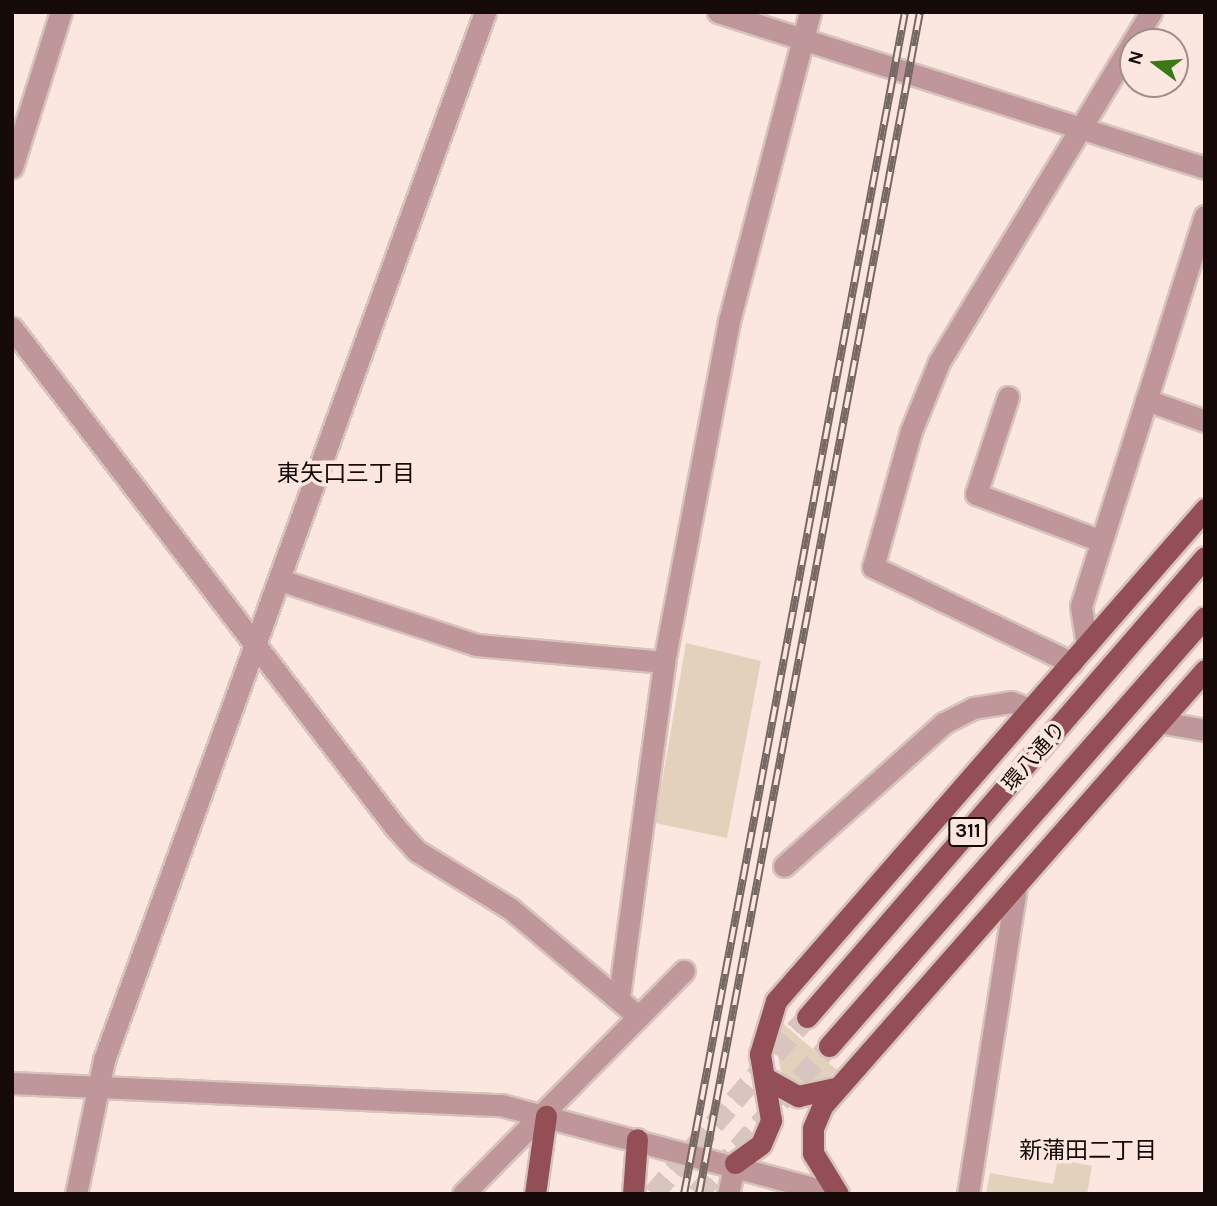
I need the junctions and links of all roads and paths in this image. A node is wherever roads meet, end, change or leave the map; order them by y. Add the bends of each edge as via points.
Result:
1 (61, 12) edge
2 (485, 12) edge
3 (718, 12) edge
4 (810, 12) edge
5 (1151, 12) edge
6 (1141, 28) edge
7 (803, 39) junction
8 (1119, 66) edge
9 (1082, 129) junction
10 (12, 167) edge
11 (1205, 168) edge
12 (1205, 216) edge
13 (12, 328) edge
14 (1008, 397) dead end
15 (1146, 400) junction
16 (1205, 421) edge
17 (1205, 509) edge
18 (1101, 541) junction
19 (1205, 557) edge
20 (283, 581) junction
21 (1205, 617) edge
22 (1087, 645) junction
23 (257, 654) junction
24 (664, 662) junction
25 (1072, 663) junction
26 (1205, 670) edge
27 (1030, 709) junction
28 (1159, 722) junction
29 (1205, 730) edge
30 (784, 866) dead end
31 (1016, 886) junction
32 (684, 971) dead end
33 (619, 997) junction
34 (639, 1017) junction
35 (807, 1017) tunnel mouth
36 (829, 1046) tunnel mouth
37 (765, 1078) junction
38 (12, 1083) edge
39 (841, 1084) junction
40 (96, 1087) junction
41 (546, 1116) junction
42 (637, 1139) junction
43 (735, 1163) junction
44 (76, 1194) edge
45 (463, 1194) edge
46 (534, 1194) edge
47 (633, 1194) edge
48 (728, 1194) edge
49 (837, 1194) edge
50 (968, 1194) edge

1 - 10 street
2 - 20 street
3 - 7 street
4 - 7 street
5 - 6 street
7 - 9 street
7 - 24 street via 729,321
8 - 9 street
9 - 11 street
9 - 25 street via 939,362 911,431 873,567
12 - 15 street
13 - 23 street
14 - 18 street via 976,494
15 - 16 street
15 - 18 street
17 - 22 main road
18 - 22 street via 1081,607
19 - 35 main road, 環八通り / 311
20 - 23 street
20 - 24 street via 476,645
21 - 36 main road, 環八通り / 311
22 - 25 main road
23 - 33 street via 417,850 511,909
23 - 40 street
24 - 33 street
25 - 27 main road
26 - 28 main road
27 - 30 street via 1011,702 944,723
27 - 37 main road via 776,1001 760,1054
28 - 29 street
28 - 31 main road
31 - 39 main road
31 - 50 street
32 - 34 street
33 - 34 street
34 - 41 street
37 - 39 main road via 798,1096
37 - 43 main road via 772,1110 767,1134 754,1153
38 - 40 street
39 - 49 main road via 822,1105 812,1141 816,1166
40 - 41 street via 501,1105
40 - 44 street
41 - 42 street
41 - 45 street
41 - 46 main road
42 - 43 street
42 - 47 main road
43 - 48 street
43 - 49 street

